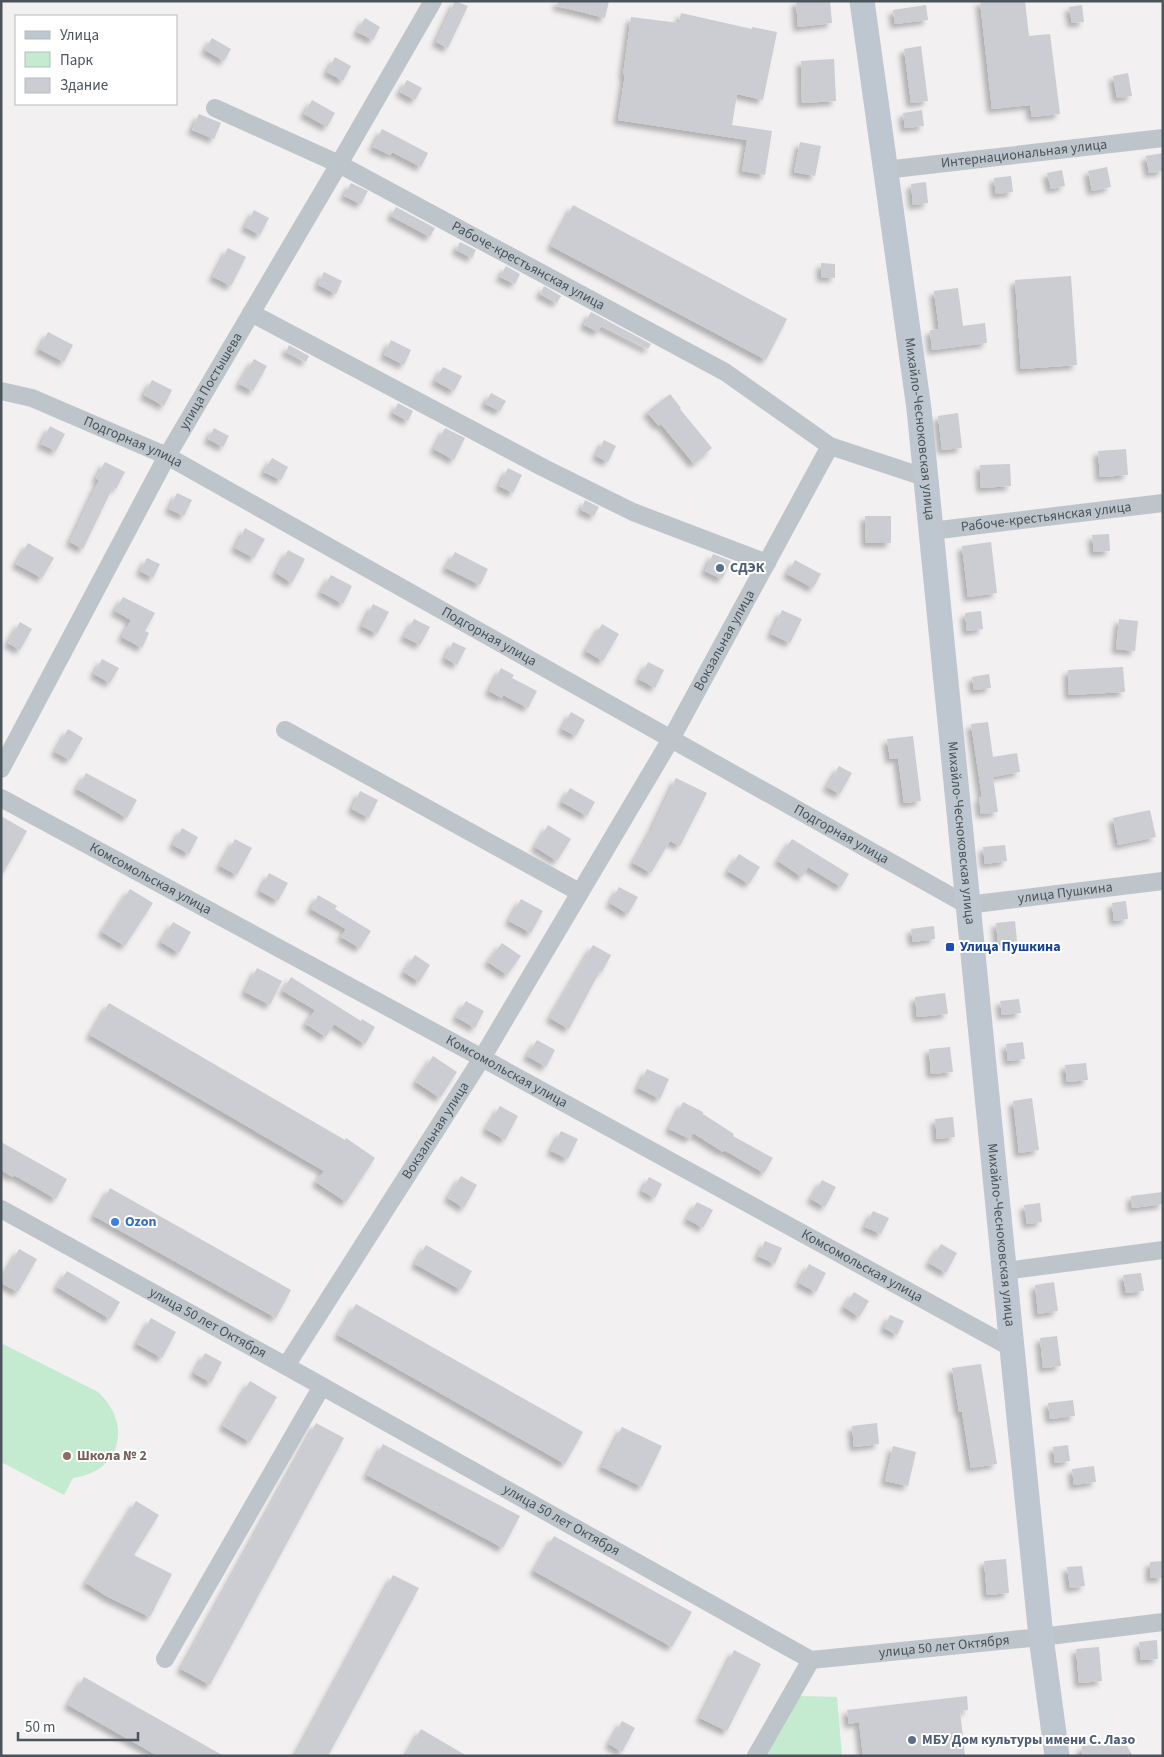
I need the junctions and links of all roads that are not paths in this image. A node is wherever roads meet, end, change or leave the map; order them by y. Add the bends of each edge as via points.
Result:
1 (433, 1) edge
2 (862, 1) edge
3 (215, 108) dead end
4 (1163, 138) edge
5 (339, 164) junction
6 (885, 170) junction
7 (251, 313) junction
8 (1, 391) edge
9 (830, 446) junction
10 (167, 456) junction
11 (924, 477) junction
12 (1163, 503) edge
13 (931, 531) junction
14 (768, 563) junction
15 (285, 730) dead end
16 (671, 739) junction
17 (1, 769) edge
18 (1, 798) edge
19 (1163, 881) edge
20 (579, 892) junction
21 (967, 905) junction
22 (482, 1058) junction
23 (1, 1209) edge
24 (1163, 1250) edge
25 (1005, 1271) junction
26 (1012, 1348) junction
27 (286, 1366) junction
28 (322, 1386) junction
29 (1163, 1622) edge
30 (1042, 1637) junction
31 (165, 1659) dead end
32 (811, 1660) junction
33 (756, 1756) edge
34 (1057, 1756) edge

1 - 5 street, улица Постышева
2 - 6 main road, Михайло-Чесноковская улица
3 - 5 street, Рабоче-крестьянская улица
4 - 6 street, Интернациональная улица
5 - 7 street, улица Постышева
5 - 9 street, Рабоче-крестьянская улица via 725,372
6 - 11 main road, Михайло-Чесноковская улица via 919,409
7 - 10 street, улица Постышева
7 - 14 street via 633,512
8 - 10 street, Подгорная улица via 32,398
9 - 11 street
9 - 14 street, Вокзальная улица
10 - 16 street, Подгорная улица
10 - 17 street, улица Постышева
11 - 13 main road, Михайло-Чесноковская улица
12 - 13 street, Рабоче-крестьянская улица
13 - 21 main road, Михайло-Чесноковская улица
14 - 16 street, Вокзальная улица
15 - 20 street
16 - 20 street, Вокзальная улица
16 - 21 street, Подгорная улица
18 - 22 street, Комсомольская улица
19 - 21 street, улица Пушкина
20 - 22 street, Вокзальная улица
21 - 25 main road, Михайло-Чесноковская улица
22 - 26 street, Комсомольская улица
22 - 27 street, Вокзальная улица
23 - 27 street, улица 50 лет Октября
24 - 25 street
25 - 26 main road, Михайло-Чесноковская улица
26 - 30 main road, Михайло-Чесноковская улица
27 - 28 street, улица 50 лет Октября
28 - 31 street
28 - 32 street, улица 50 лет Октября
29 - 30 street, улица 50 лет Октября
30 - 32 street, улица 50 лет Октября
30 - 34 main road, Михайло-Чесноковская улица
32 - 33 street

